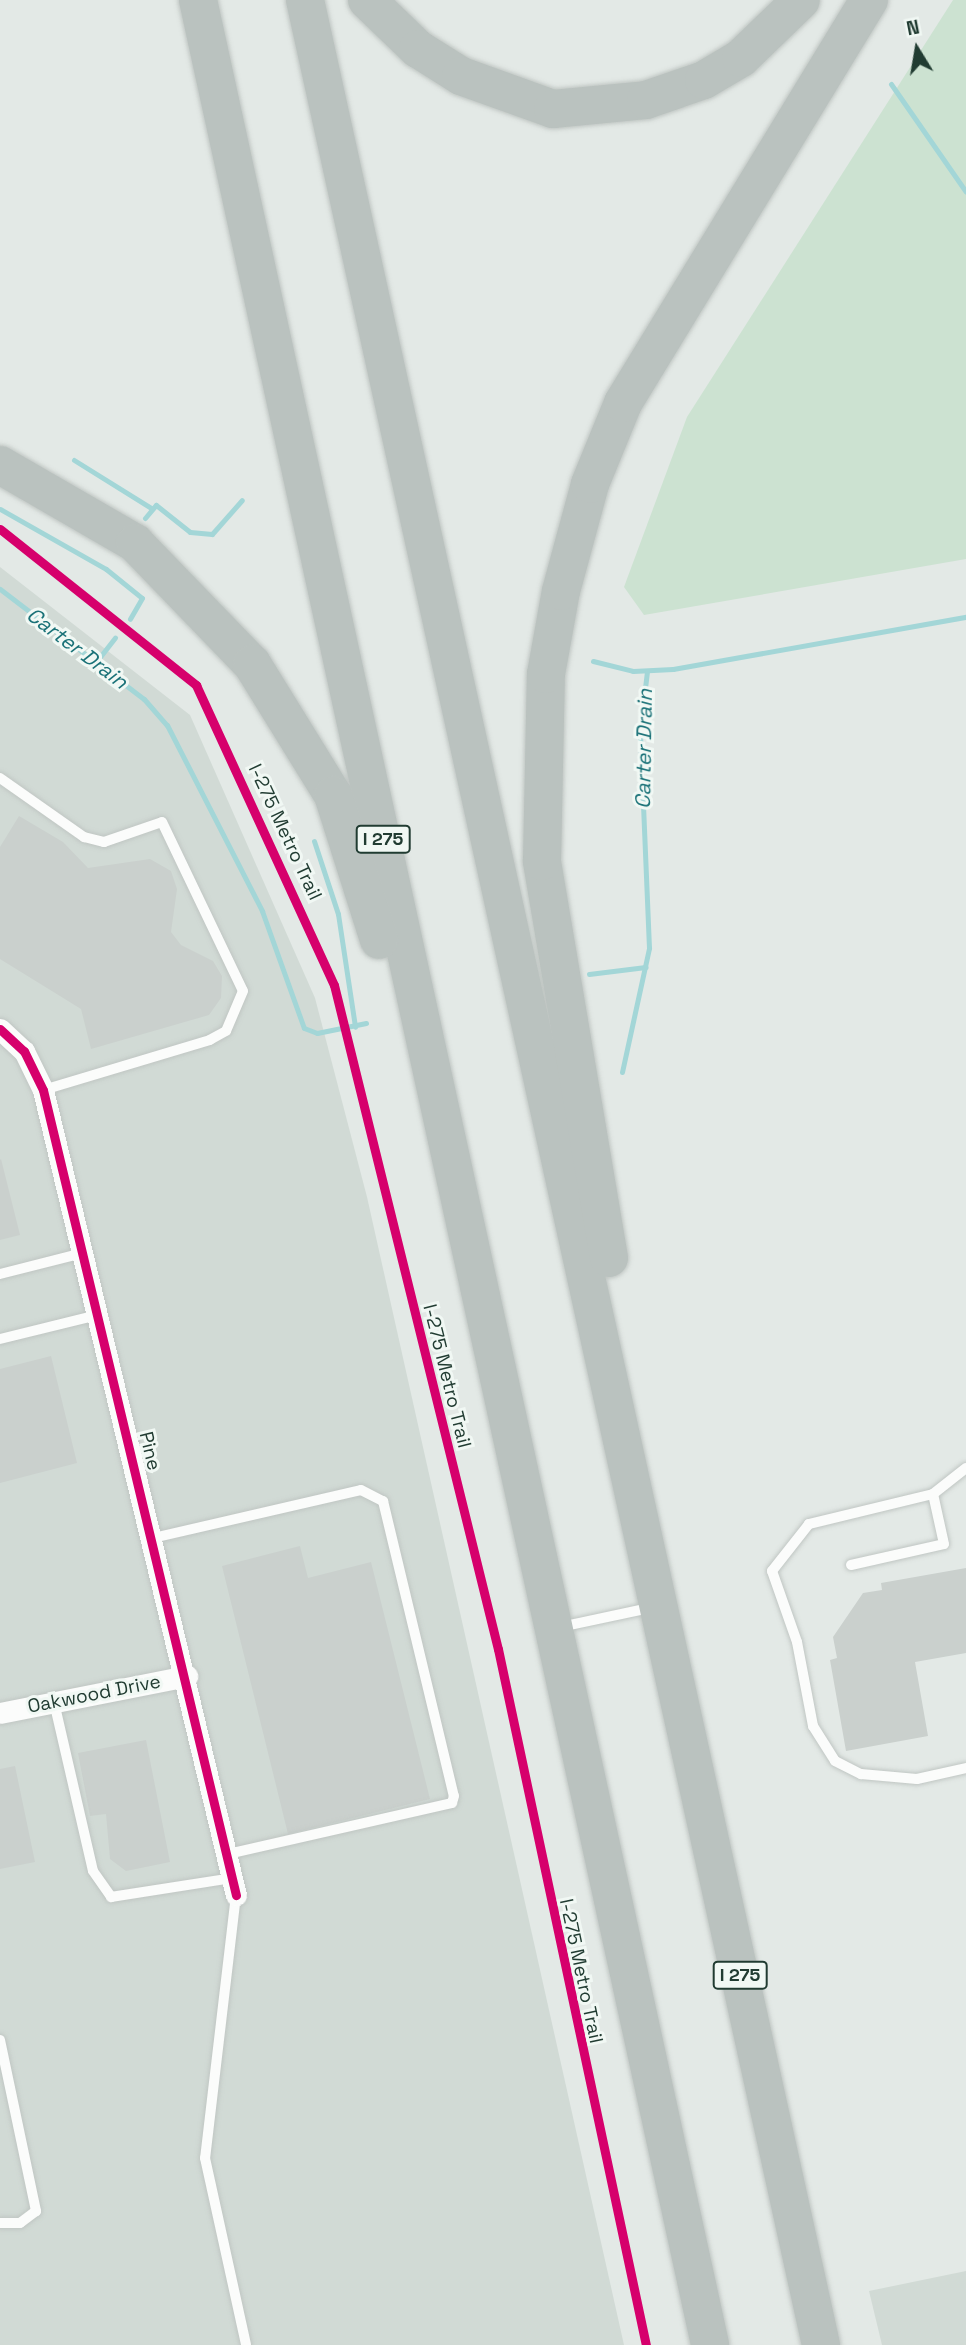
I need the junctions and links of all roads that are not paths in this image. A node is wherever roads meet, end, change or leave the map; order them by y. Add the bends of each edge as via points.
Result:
1 (196, 0) edge
2 (305, 0) edge
3 (367, 0) edge
4 (801, 0) edge
5 (869, 0) edge
6 (0, 464) edge
7 (0, 778) edge
8 (0, 1029) edge
9 (43, 1090) junction
10 (83, 1253) junction
11 (0, 1273) edge
12 (98, 1315) junction
13 (0, 1339) edge
14 (625, 1443) junction
15 (966, 1468) edge
16 (933, 1494) junction
17 (527, 1519) junction
18 (153, 1538) junction
19 (851, 1565) dead end
20 (660, 1605) junction
21 (554, 1629) junction
22 (187, 1676) junction
23 (54, 1702) junction
24 (0, 1713) edge
25 (966, 1768) edge
26 (227, 1854) junction
27 (234, 1886) junction
28 (0, 2040) edge
29 (0, 2223) edge
30 (246, 2345) edge
31 (710, 2345) edge
32 (821, 2345) edge

1 - 17 highway, I 275
2 - 14 highway, I 275
3 - 4 highway via 418,49 461,76 508,97 575,108 646,100 704,80 741,58
5 - 14 highway via 623,403 590,484 546,674 542,861 632,1396
6 - 17 highway via 135,543 191,594 282,705 333,795 369,896 491,1422
7 - 9 lane via 84,837 104,842 162,822 243,991 226,1031 210,1040
8 - 9 street, Pine via 24,1051
9 - 10 street, Pine
10 - 11 lane
10 - 12 street, Pine
12 - 13 lane
12 - 18 street, Pine
14 - 20 highway, I 275
15 - 16 lane
16 - 19 lane via 944,1544
16 - 25 lane via 809,1524 772,1572 797,1643 813,1726 835,1761 860,1774 917,1779
17 - 21 highway, I 275
18 - 22 street, Pine
18 - 26 lane via 361,1490 383,1501 454,1796 439,1806
20 - 21 lane
20 - 32 highway, I 275
21 - 31 highway, I 275
22 - 23 street, Oakwood Drive
22 - 26 street, Pine
23 - 24 street, Oakwood Drive
23 - 27 lane via 93,1871 111,1897
26 - 27 street, Pine
27 - 30 lane via 205,2158
28 - 29 lane via 36,2211 20,2223

